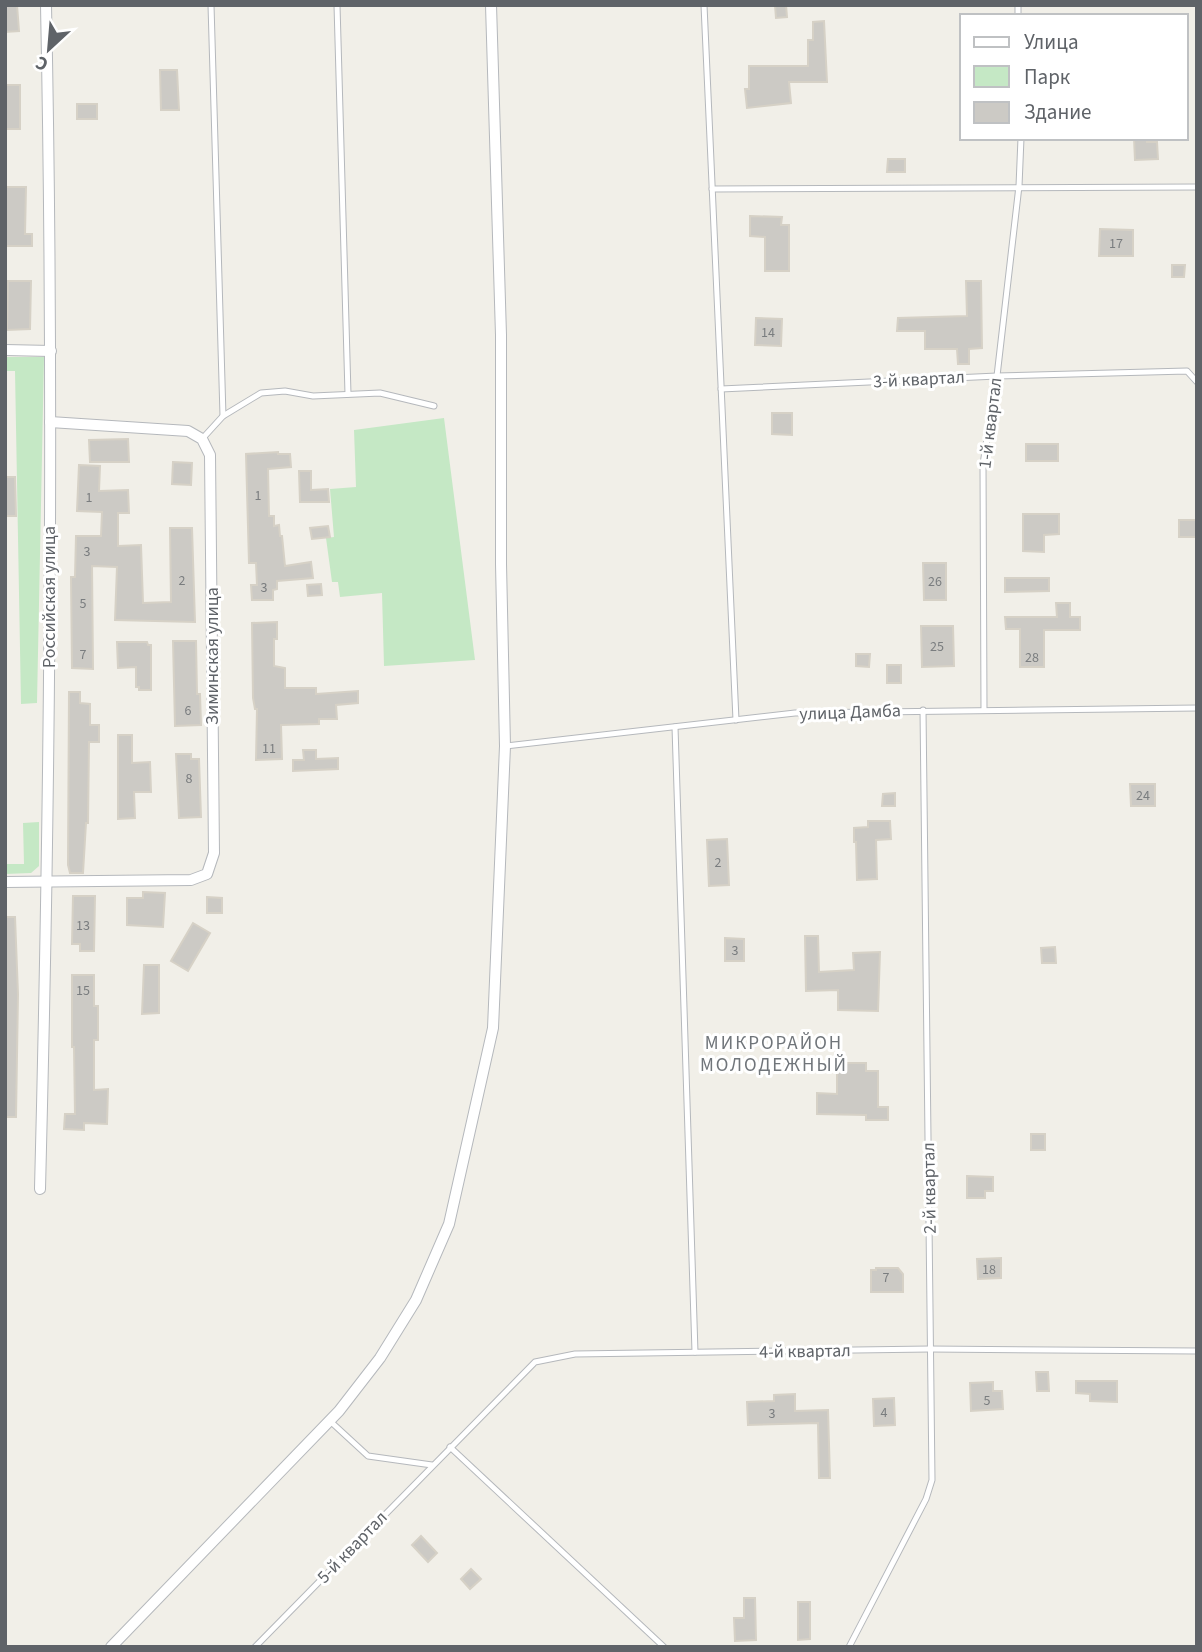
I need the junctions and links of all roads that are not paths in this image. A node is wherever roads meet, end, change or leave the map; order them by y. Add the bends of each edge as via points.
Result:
1 (46, 5) edge
2 (211, 5) edge
3 (337, 5) edge
4 (491, 5) edge
5 (704, 5) edge
6 (1021, 140) edge
7 (1019, 186) junction
8 (1197, 187) edge
9 (712, 190) junction
10 (5, 350) edge
11 (51, 351) junction
12 (1197, 369) edge
13 (1187, 371) junction
14 (997, 376) junction
15 (1197, 382) edge
16 (721, 388) junction
17 (348, 394) junction
18 (434, 406) dead end
19 (223, 416) junction
20 (50, 422) junction
21 (202, 439) junction
22 (1197, 708) edge
23 (984, 709) junction
24 (923, 710) junction
25 (736, 720) junction
26 (675, 727) junction
27 (505, 746) junction
28 (48, 881) junction
29 (5, 882) edge
30 (40, 1189) dead end
31 (930, 1349) junction
32 (1197, 1351) edge
33 (695, 1352) junction
34 (330, 1421) junction
35 (450, 1447) junction
36 (432, 1465) junction
37 (111, 1647) edge
38 (255, 1647) edge
39 (664, 1647) edge
40 (849, 1647) edge

1 - 11 street, Российская улица
2 - 19 lane
3 - 17 lane
4 - 27 street via 501,335
5 - 9 lane
6 - 7 lane, 1-й квартал
7 - 8 lane
7 - 9 lane
7 - 14 lane, 1-й квартал
9 - 16 lane
10 - 11 street
11 - 20 street, Российская улица
12 - 13 lane, 3-й квартал
13 - 14 lane, 3-й квартал
13 - 15 lane
14 - 16 lane, 3-й квартал
14 - 23 lane, 1-й квартал via 984,464
16 - 25 lane
17 - 18 lane via 380,393
17 - 19 lane via 261,393
19 - 21 lane
20 - 21 street via 188,431
20 - 28 street, Российская улица
21 - 28 street, Зиминская улица via 210,455 214,853 208,874 191,880
22 - 23 lane, улица Дамба
23 - 24 lane, улица Дамба
24 - 25 lane, улица Дамба via 795,713
24 - 31 lane, 2-й квартал
25 - 26 lane, улица Дамба
26 - 27 lane, улица Дамба
26 - 33 lane
27 - 34 street via 493,1028 449,1224 416,1300 380,1358
28 - 29 street
28 - 30 street, Российская улица
31 - 32 lane, 4-й квартал
31 - 33 lane, 4-й квартал
31 - 40 lane, 2-й квартал via 932,1480
33 - 35 lane, 4-й квартал via 575,1354 535,1362
34 - 36 lane via 368,1456
34 - 37 street
35 - 36 lane, 5-й квартал
35 - 39 lane
36 - 38 lane, 5-й квартал

